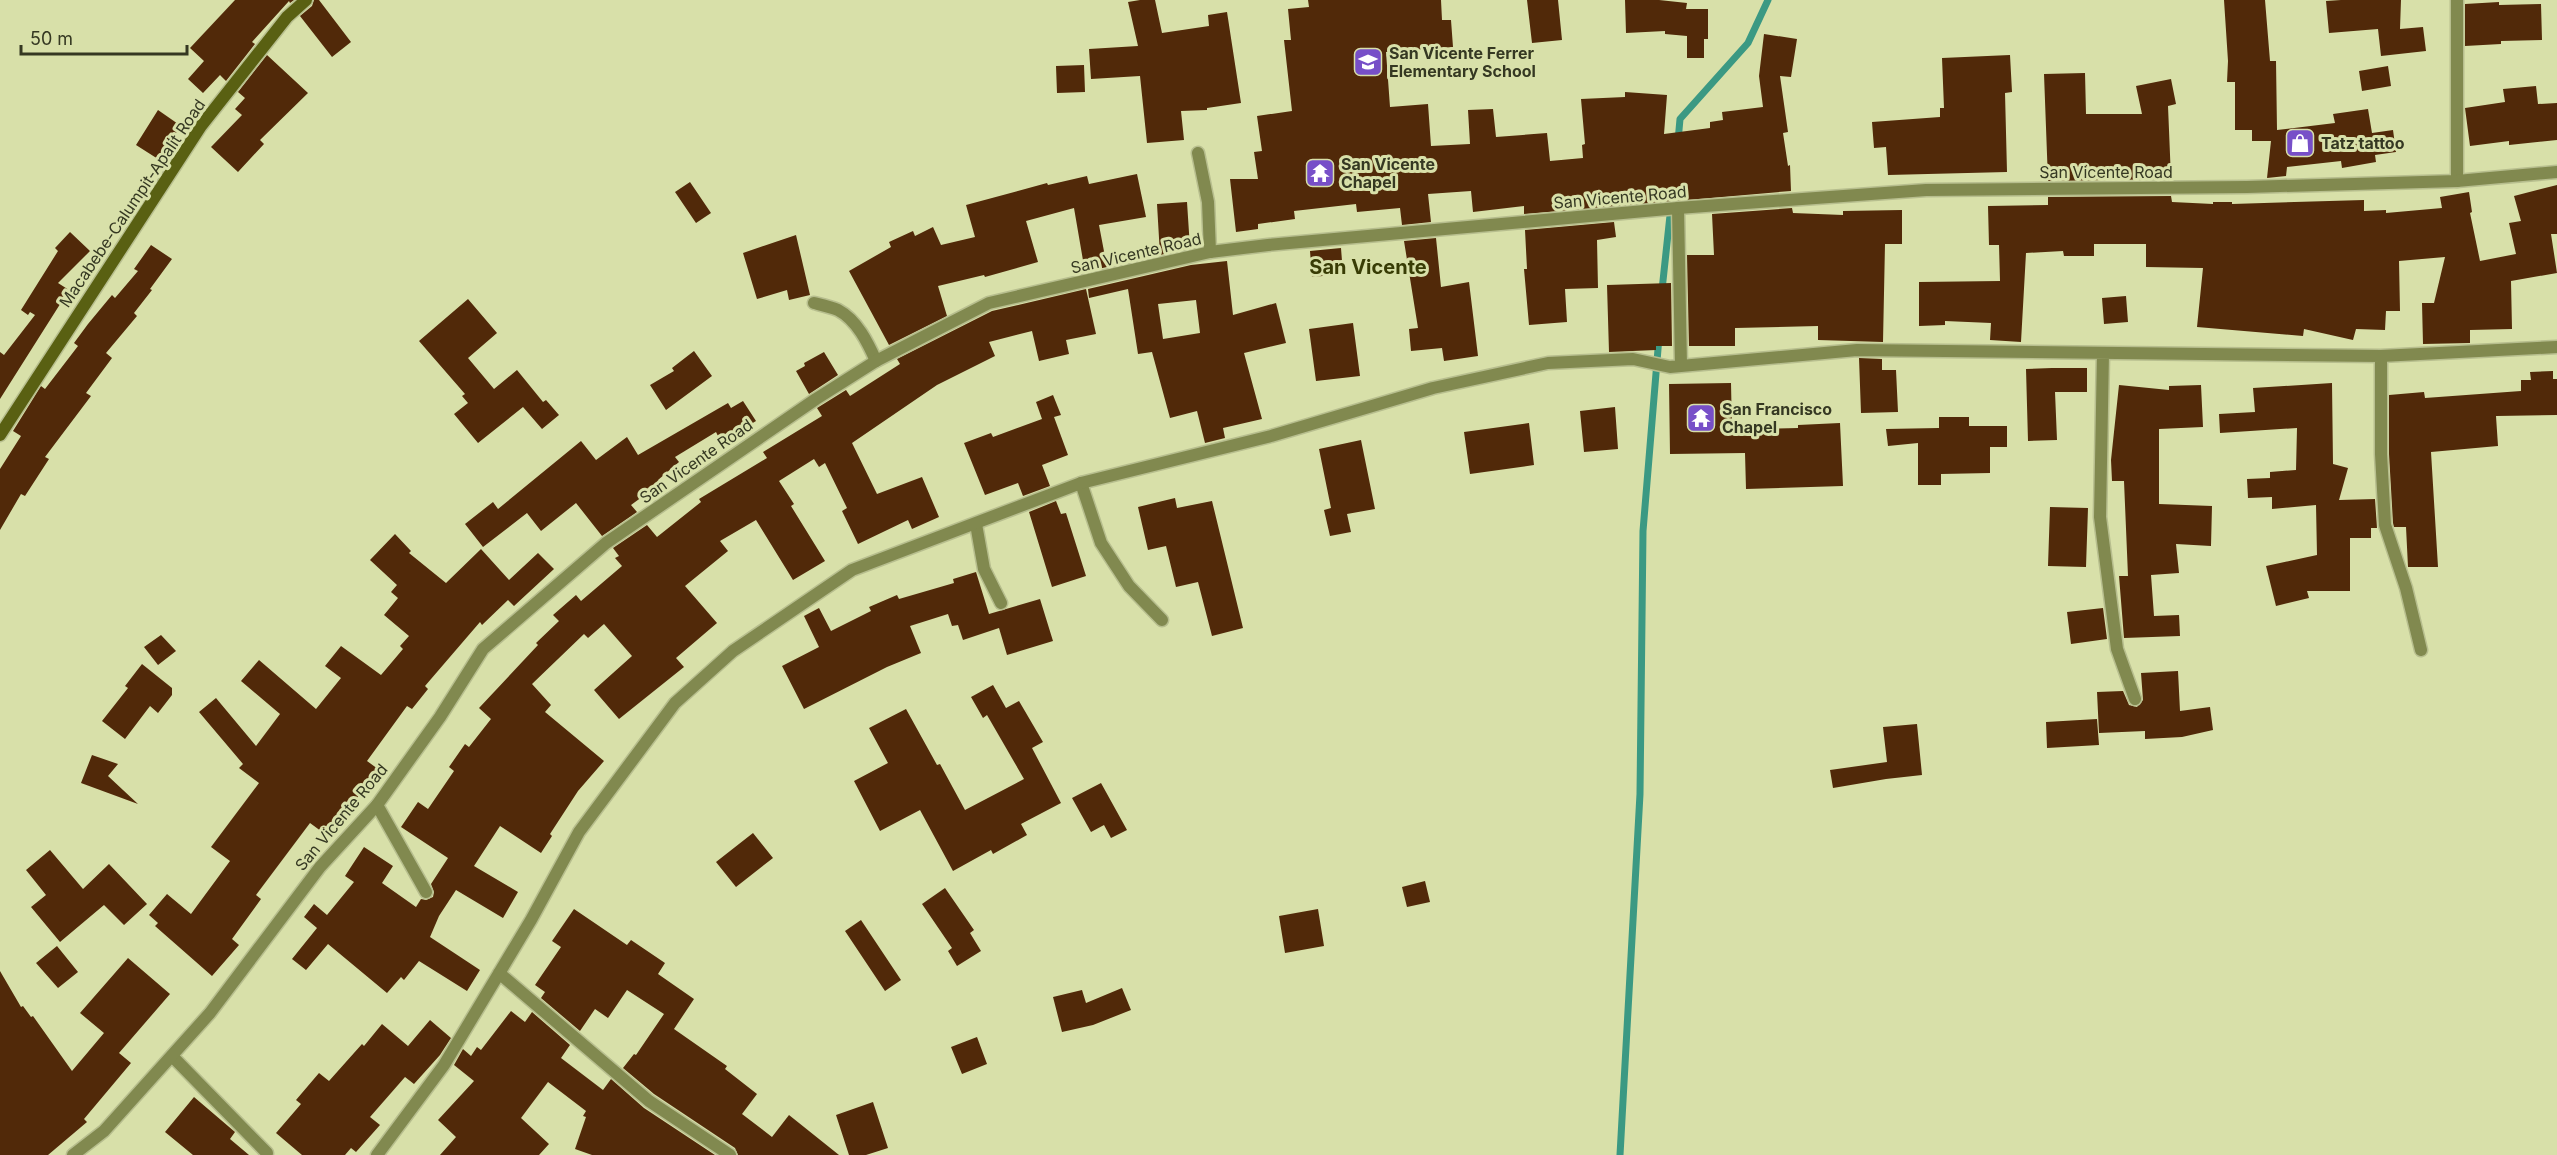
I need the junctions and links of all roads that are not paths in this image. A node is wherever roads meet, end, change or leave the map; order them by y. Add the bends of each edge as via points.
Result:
1 (306, 0) edge
2 (2457, 0) edge
3 (1198, 153) dead end
4 (2557, 172) edge
5 (2457, 181) junction
6 (1676, 208) junction
7 (1210, 252) junction
8 (814, 303) dead end
9 (2557, 346) edge
10 (2103, 353) junction
11 (2381, 356) junction
12 (876, 362) junction
13 (1675, 367) junction
14 (0, 435) edge
15 (1081, 483) junction
16 (976, 524) junction
17 (1001, 603) dead end
18 (1162, 620) dead end
19 (2421, 650) dead end
20 (2135, 699) dead end
21 (378, 805) junction
22 (426, 892) dead end
23 (499, 973) junction
24 (172, 1056) junction
25 (267, 1153) dead end
26 (73, 1155) edge
27 (377, 1155) edge
28 (730, 1155) edge

1 - 14 main road, Macabebe-Calumpit-Apalit Road via 287,17 201,126
2 - 5 street
3 - 7 street via 1208,202
4 - 5 street, San Vicente Road
5 - 6 street, San Vicente Road via 1926,190
6 - 7 street, San Vicente Road
6 - 13 street
7 - 12 street, San Vicente Road via 989,303
8 - 12 street via 839,311 852,322
9 - 11 street
10 - 11 street
10 - 13 street via 1857,350
10 - 20 street via 2100,517 2117,649
11 - 19 street via 2385,525
12 - 21 street, San Vicente Road via 606,543 483,648
13 - 15 street via 1633,359 1548,363 1433,388 1271,436
15 - 16 street
15 - 18 street via 1101,543 1129,585
16 - 17 street via 984,569
16 - 23 street via 852,570 733,651 675,703 579,831
21 - 22 street
21 - 24 street, San Vicente Road via 320,867 210,1013
23 - 27 street via 444,1065
23 - 28 street via 649,1101
24 - 25 street
24 - 26 street, San Vicente Road via 104,1131

